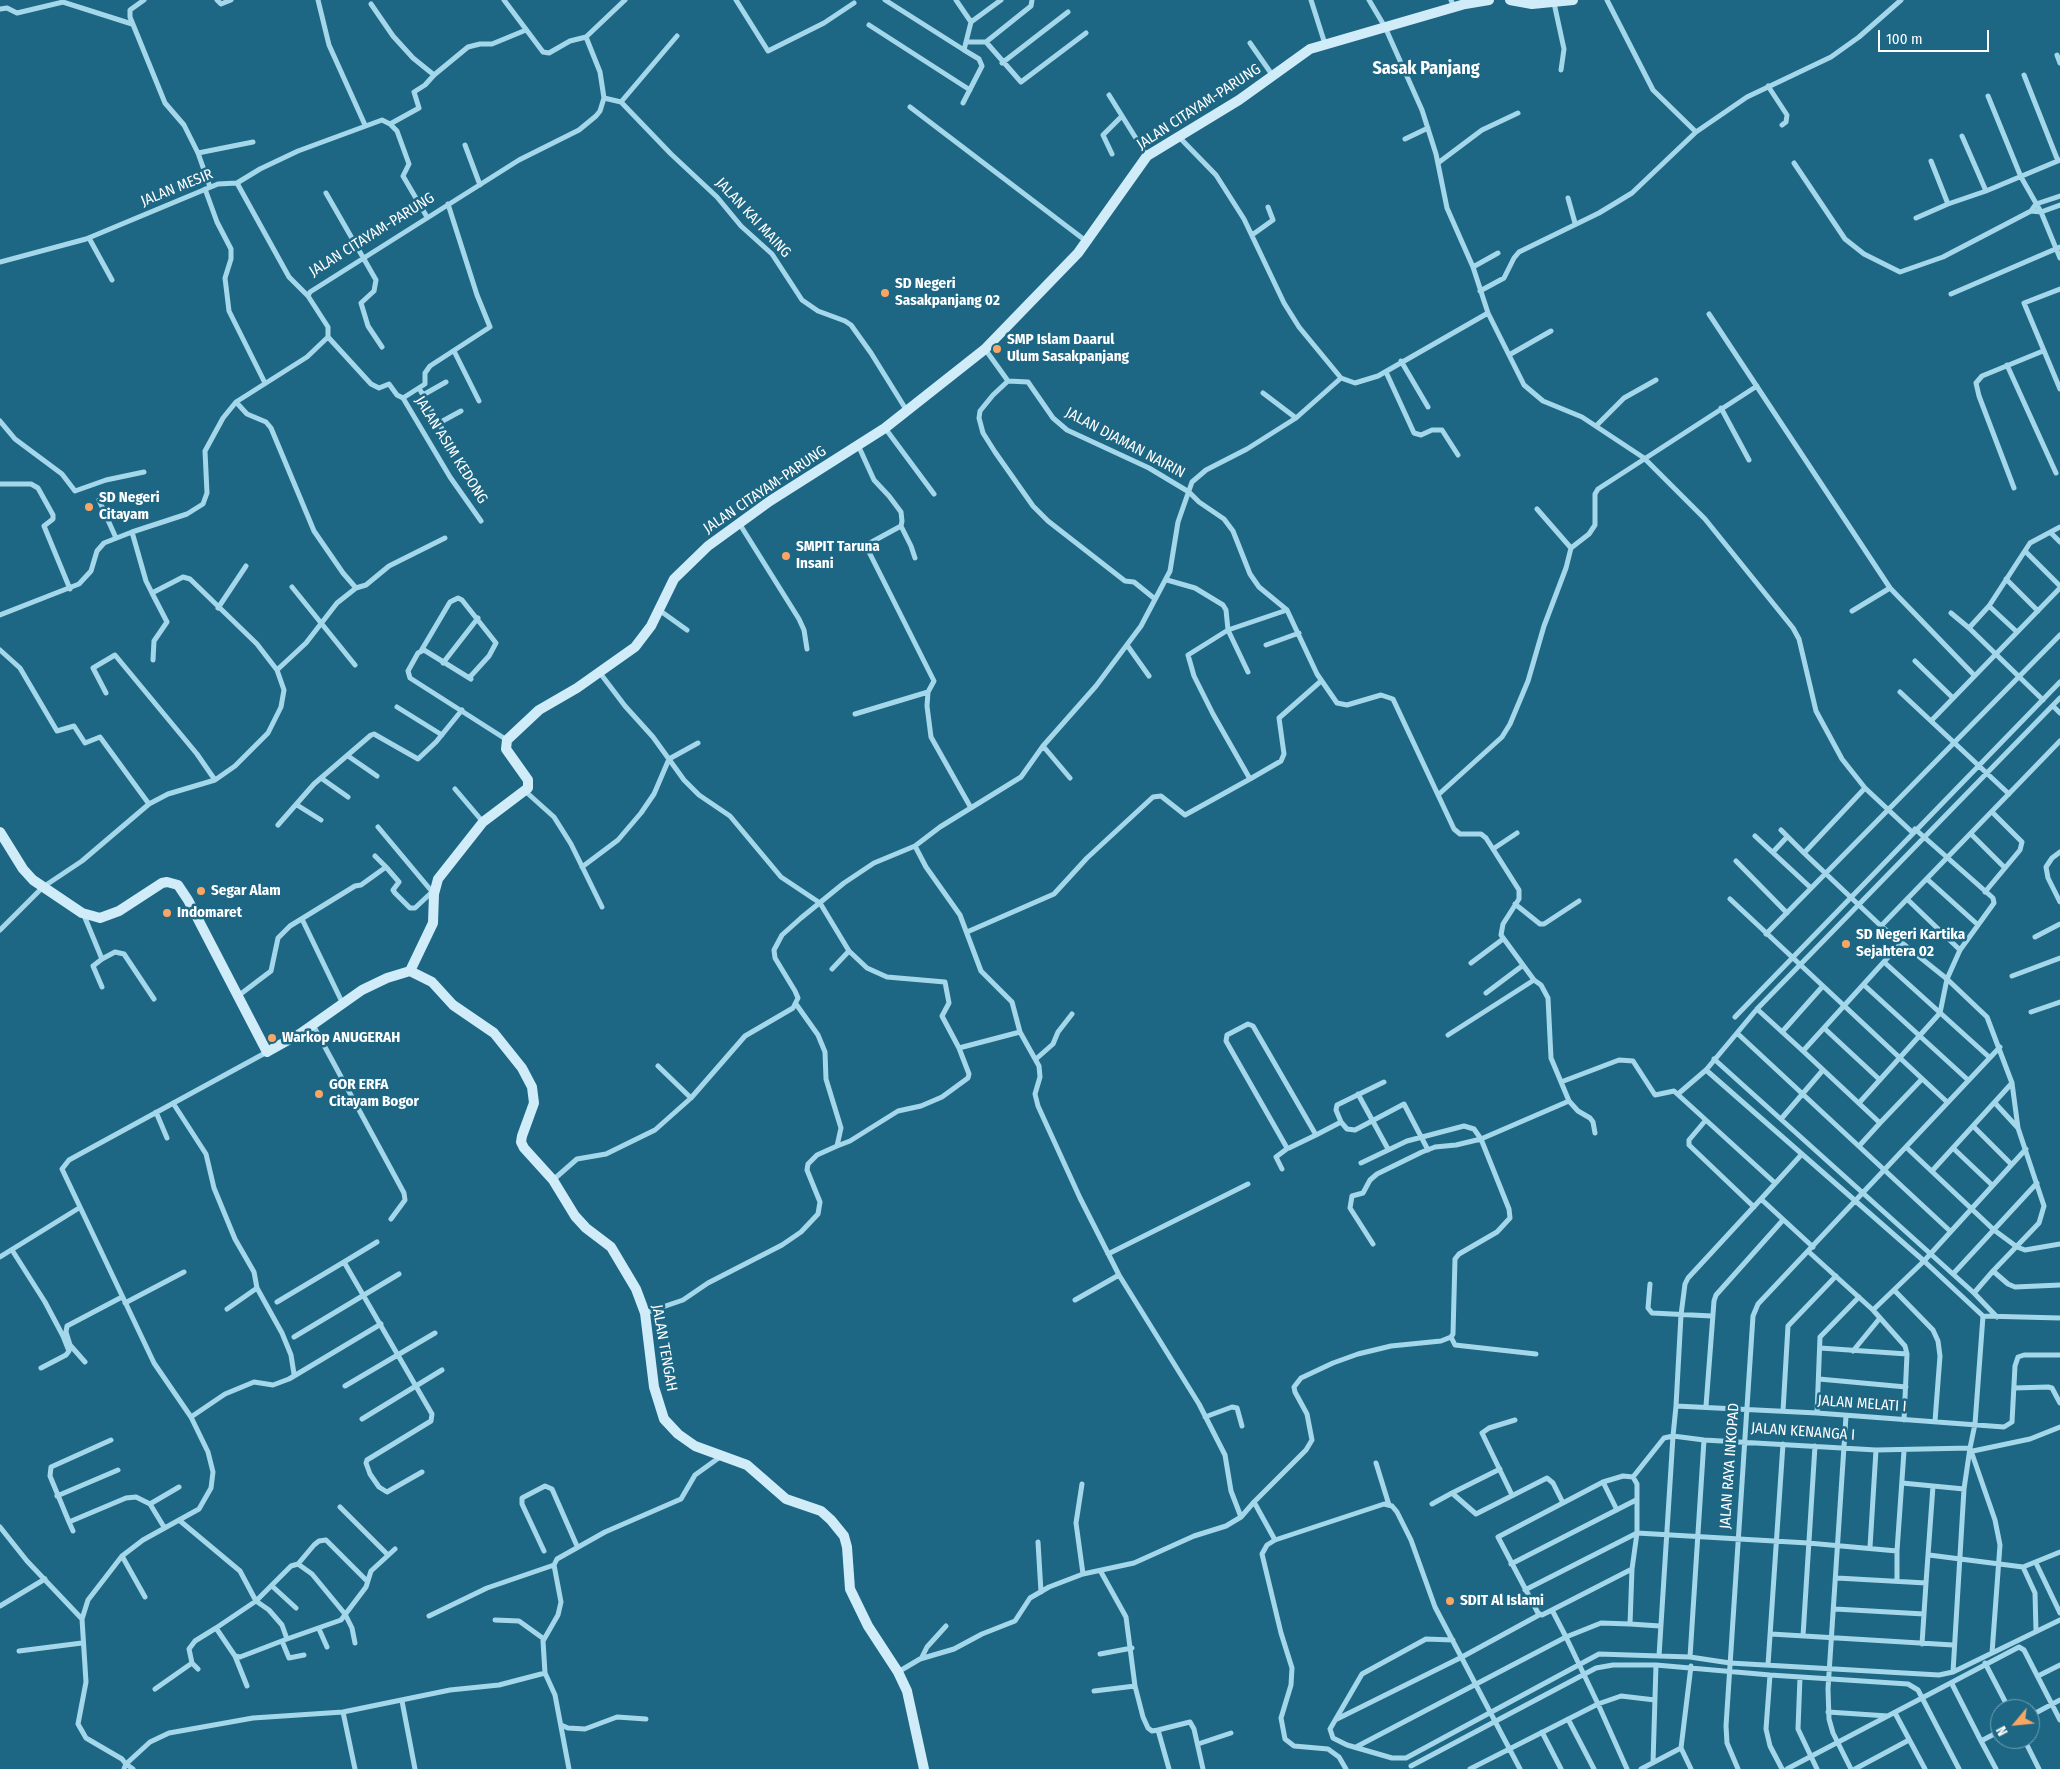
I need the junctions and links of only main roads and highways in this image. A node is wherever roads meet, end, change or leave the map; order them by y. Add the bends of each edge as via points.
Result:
1 (1489, 0) edge
2 (1510, 0) edge
3 (1573, 0) edge
4 (1452, 4) edge
5 (0, 832) edge
6 (410, 971) junction
7 (924, 1769) edge

1 - 4 main road, JALAN CITAYAM-PARUNG
2 - 3 main road via 1532,4
4 - 6 main road, JALAN CITAYAM-PARUNG via 1310,49 1239,100 1147,156 1065,267 985,350 885,428 738,522 681,572 640,641 600,673 539,710 507,740 506,749 528,780 525,791 483,822 438,879 433,893 433,923
5 - 6 main road via 23,869 82,913 100,918 107,916 119,912 162,882 178,885 267,1052 376,982
6 - 7 main road, JALAN TENGAH via 432,982 453,1005 494,1033 522,1068 532,1087 534,1104 521,1142 553,1180 575,1216 607,1243 618,1257 636,1289 644,1312 654,1387 664,1419 685,1440 754,1469 786,1499 821,1511 841,1531 847,1547 852,1597 898,1672 908,1695

